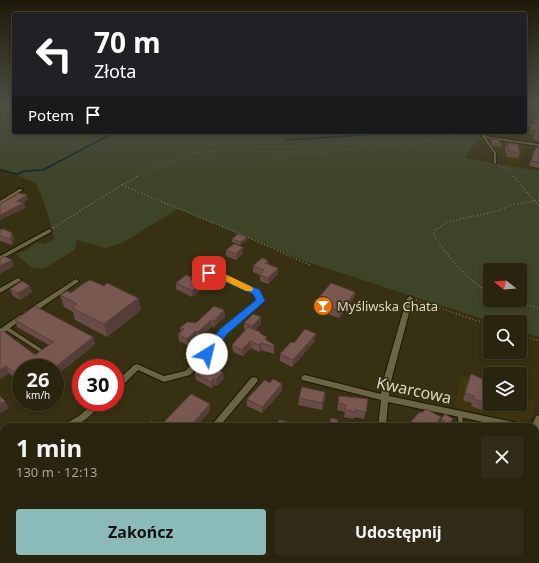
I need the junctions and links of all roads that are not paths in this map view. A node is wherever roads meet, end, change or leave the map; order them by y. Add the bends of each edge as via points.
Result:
1 (483, 134) edge
2 (539, 145) edge
3 (495, 163) road end
4 (21, 190) dead end
5 (0, 203) edge
6 (49, 231) road end
7 (0, 258) edge
8 (209, 273) dead end
9 (18, 280) dead end
10 (76, 281) dead end
11 (0, 291) edge
12 (410, 298) road end
13 (3, 330) edge
14 (40, 350) edge
15 (305, 378) dead end
16 (124, 379) edge
17 (254, 380) dead end
18 (384, 398) junction
19 (90, 411) edge
20 (460, 414) junction
21 (73, 423) edge
22 (217, 423) edge
23 (382, 423) edge
24 (461, 423) edge
25 (503, 423) edge

1 - 2 street
1 - 3 lane via 495,153
4 - 5 street
6 - 7 street
8 - 16 street via 257,292 261,301 223,332 207,354 187,373 164,379 137,367
9 - 11 street
10 - 13 street
12 - 18 street
13 - 14 lane
15 - 18 street, Kwarcowa
17 - 22 street
18 - 20 street, Kwarcowa
18 - 23 street
19 - 21 street
20 - 24 lane
20 - 25 street, Kwarcowa

